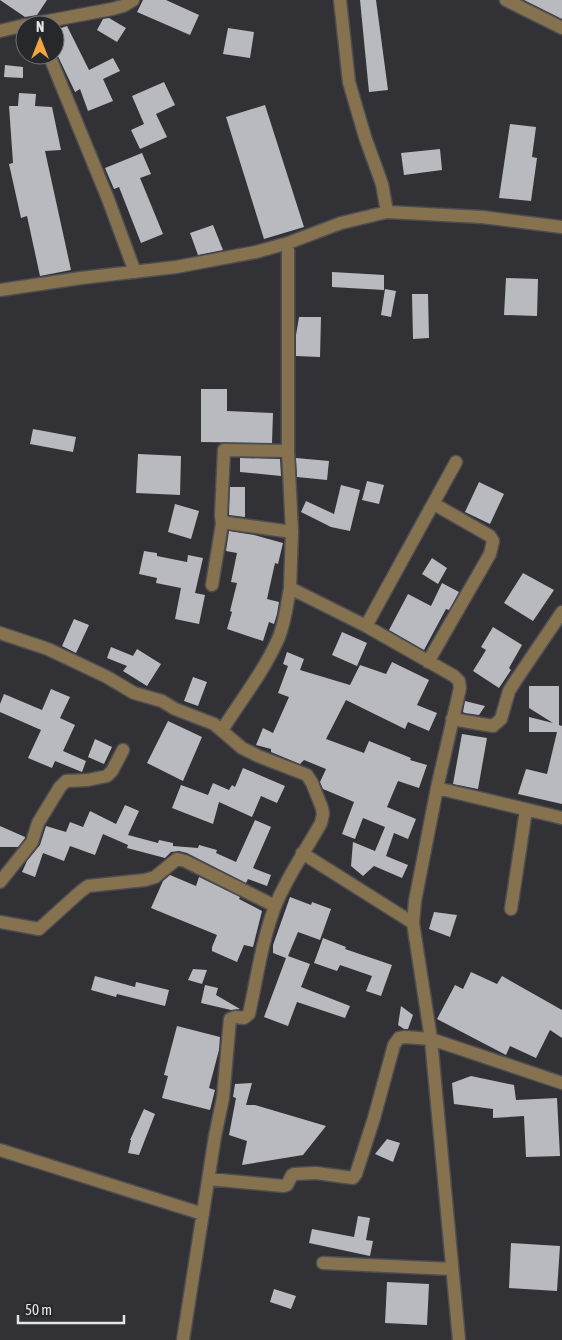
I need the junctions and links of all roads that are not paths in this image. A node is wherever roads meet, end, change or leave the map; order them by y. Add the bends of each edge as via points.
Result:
1 (133, 0) edge
2 (340, 0) edge
3 (506, 0) edge
4 (65, 18) edge
5 (15, 28) edge
6 (562, 28) edge
7 (0, 31) edge
8 (53, 65) edge
9 (387, 212) junction
10 (562, 228) edge
11 (288, 243) junction
12 (135, 272) junction
13 (0, 290) edge
14 (288, 451) junction
15 (456, 462) dead end
16 (434, 504) junction
17 (228, 523) dead end
18 (292, 532) junction
19 (212, 585) dead end
20 (290, 588) junction
21 (562, 612) edge
22 (366, 626) junction
23 (0, 633) edge
24 (428, 662) junction
25 (452, 719) junction
26 (222, 730) junction
27 (123, 750) dead end
28 (437, 788) junction
29 (526, 810) junction
30 (562, 818) edge
31 (302, 853) junction
32 (0, 882) edge
33 (275, 906) junction
34 (511, 909) dead end
35 (0, 922) edge
36 (413, 923) junction
37 (431, 1039) junction
38 (562, 1084) edge
39 (0, 1150) edge
40 (209, 1179) junction
41 (203, 1214) junction
42 (323, 1263) dead end
43 (452, 1269) junction
44 (183, 1340) edge
45 (460, 1340) edge

1 - 4 street via 112,9
2 - 9 street via 348,82 382,184
3 - 6 street
5 - 7 street
8 - 12 street
9 - 10 street via 482,217
9 - 11 street via 342,223
11 - 12 street via 209,262
11 - 14 street
12 - 13 street
14 - 18 street
14 - 19 street via 224,450 222,524
15 - 16 street
16 - 22 street
16 - 24 street via 494,541 490,554
17 - 18 street
18 - 20 street
20 - 22 street
20 - 26 street via 286,614 272,653
21 - 25 street via 509,691 497,724
22 - 24 street
23 - 26 street via 48,649 134,693 162,701
24 - 25 street via 459,682
25 - 28 street
26 - 31 street via 242,748 310,779 323,814 317,831
27 - 32 street via 107,776 66,781 60,787 38,823 32,842
28 - 29 street
28 - 36 street
29 - 30 street
29 - 34 street
31 - 33 street
31 - 36 street
33 - 35 street via 177,859 155,877 88,886 39,929
33 - 40 street via 249,1014 230,1020 224,1098
36 - 37 street
37 - 38 street
37 - 40 street via 405,1037 399,1038 394,1045 354,1178 294,1174 284,1186
37 - 43 street
39 - 41 street
40 - 41 street
41 - 44 street
42 - 43 street
43 - 45 street

